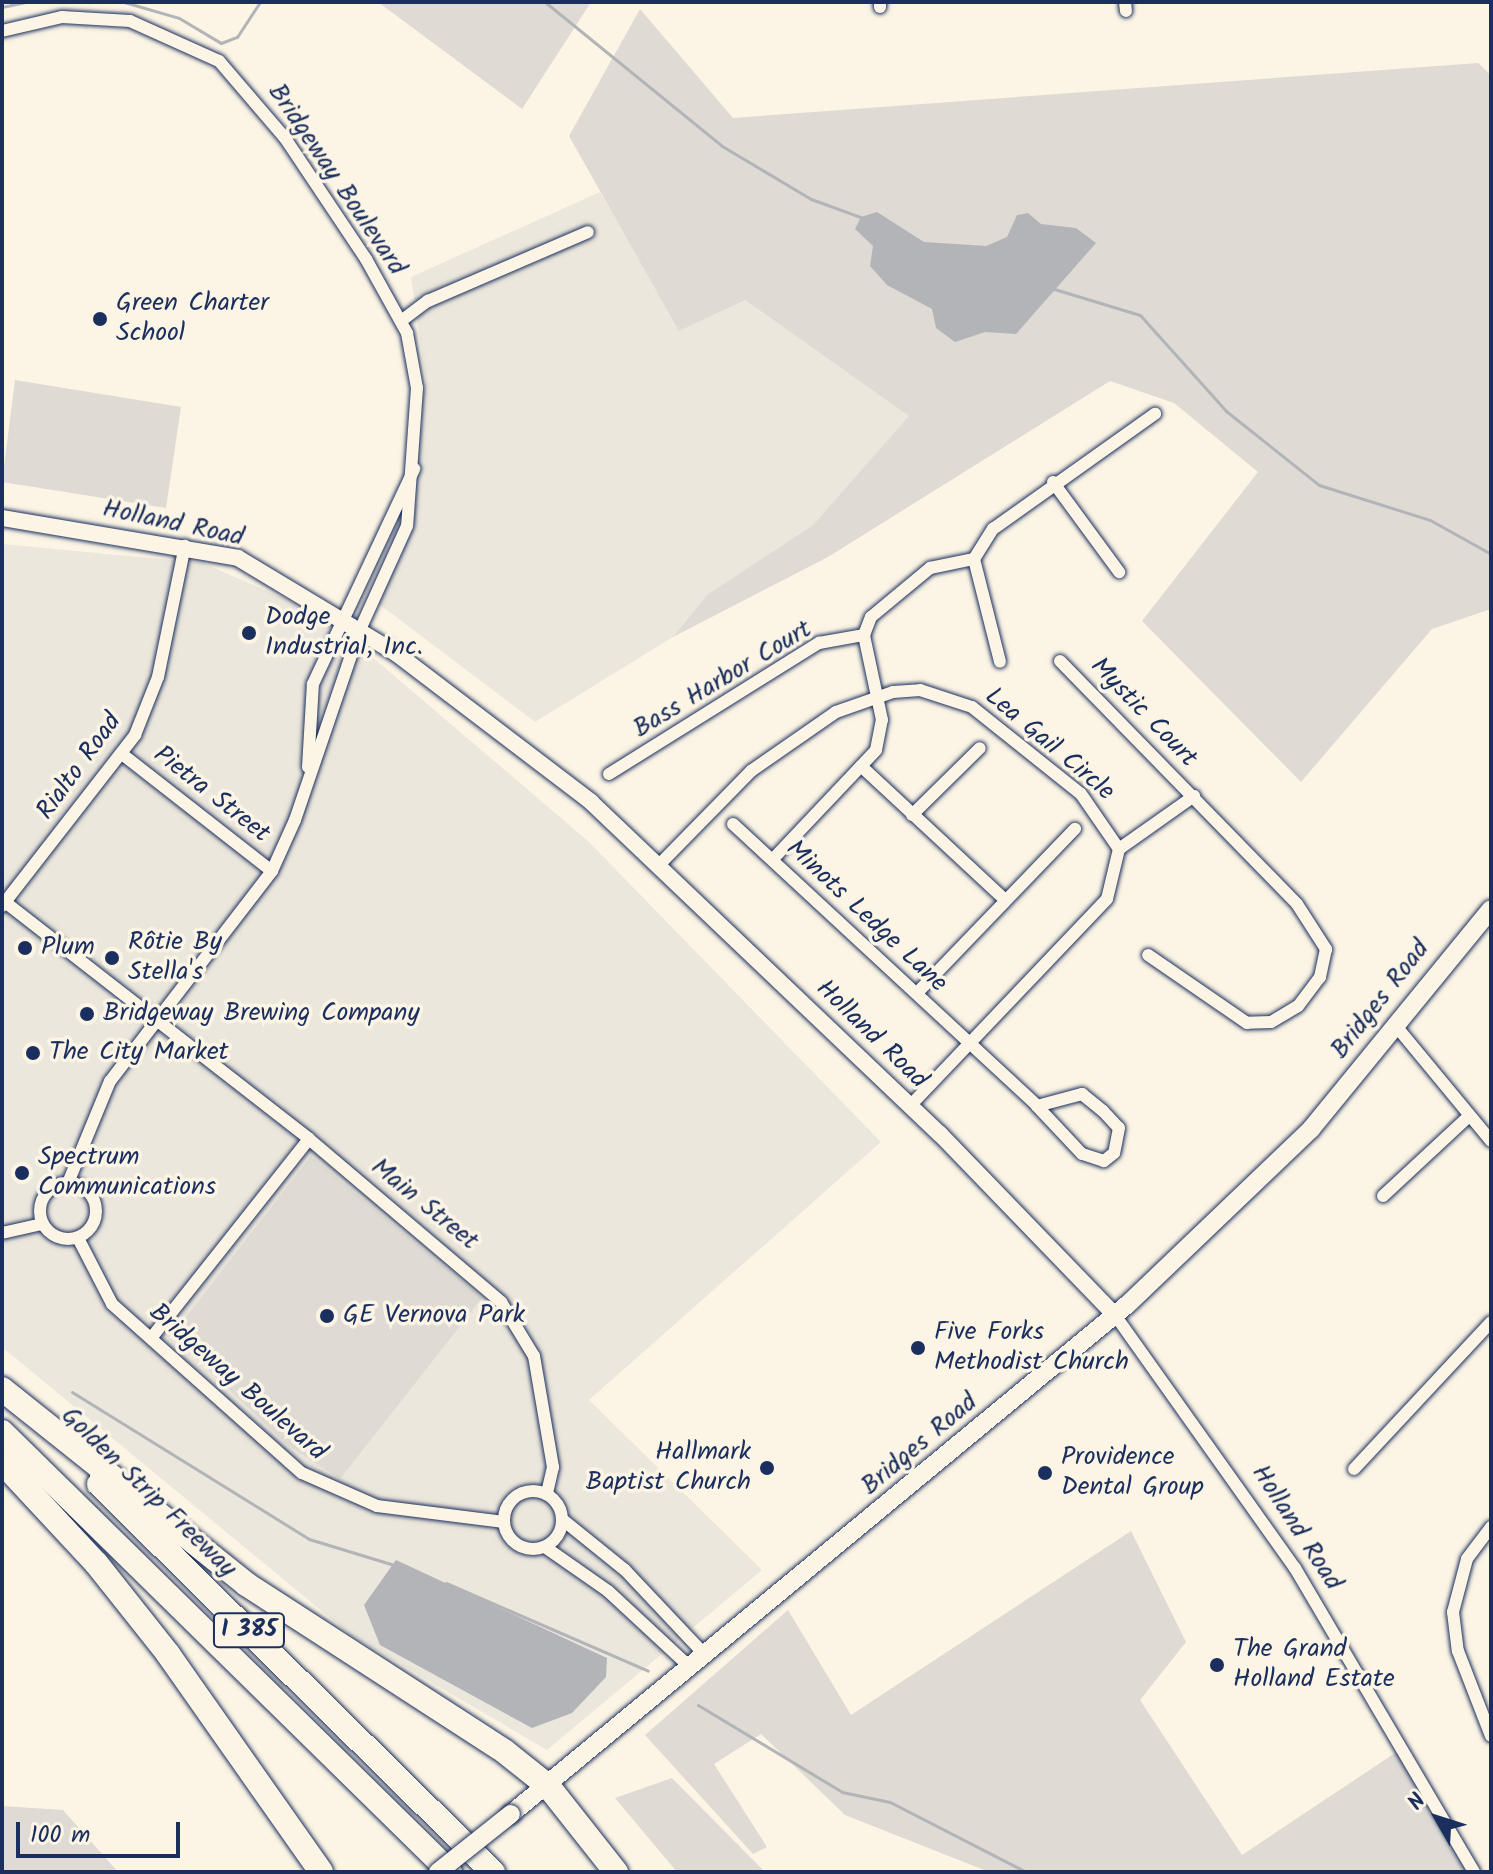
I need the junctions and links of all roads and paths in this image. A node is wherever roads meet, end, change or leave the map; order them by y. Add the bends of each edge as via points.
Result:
1 (2, 31) edge
2 (588, 232) dead end
3 (401, 321) junction
4 (1155, 414) dead end
5 (417, 463) junction
6 (1053, 482) junction
7 (2, 518) edge
8 (185, 546) junction
9 (974, 559) junction
10 (1119, 572) dead end
11 (342, 619) junction
12 (359, 632) junction
13 (864, 635) junction
14 (1060, 661) dead end
15 (1000, 662) dead end
16 (874, 696) junction
17 (980, 748) dead end
18 (122, 754) junction
19 (861, 766) junction
20 (308, 773) junction
21 (609, 774) dead end
22 (1194, 796) junction
23 (912, 815) junction
24 (733, 824) dead end
25 (1075, 829) dead end
26 (1119, 849) junction
27 (773, 859) junction
28 (658, 866) junction
29 (272, 871) junction
30 (1005, 900) junction
31 (4, 904) edge
32 (1491, 909) edge
33 (1148, 955) dead end
34 (917, 993) junction
35 (156, 1019) junction
36 (1396, 1026) junction
37 (968, 1044) junction
38 (910, 1106) junction
39 (1037, 1106) junction
40 (1469, 1116) junction
41 (309, 1139) junction
42 (1491, 1141) edge
43 (68, 1183) junction
44 (1383, 1196) dead end
45 (42, 1224) junction
46 (2, 1233) edge
47 (78, 1238) junction
48 (1115, 1315) junction
49 (1491, 1322) edge
50 (152, 1337) junction
51 (2, 1390) edge
52 (2, 1432) edge
53 (2, 1462) edge
54 (1354, 1469) dead end
55 (547, 1494) junction
56 (563, 1520) junction
57 (504, 1522) junction
58 (1491, 1527) edge
59 (545, 1547) junction
60 (706, 1656) junction
61 (691, 1668) junction
62 (1491, 1736) edge
63 (548, 1786) junction
64 (321, 1872) edge
65 (438, 1872) edge
66 (450, 1872) edge
67 (493, 1872) edge
68 (616, 1872) edge
69 (1474, 1872) edge

1 - 3 street, Bridgeway Boulevard via 62,17 130,21 219,61 285,138
2 - 3 street via 428,301
3 - 5 street, Bridgeway Boulevard via 415,374
4 - 6 street
5 - 11 street, Bridgeway Boulevard
5 - 12 street, Bridgeway Boulevard via 407,526
6 - 9 street via 993,529
6 - 10 street
7 - 8 street, Holland Road
8 - 11 street, Holland Road via 238,558
8 - 18 street, Rialto Road via 158,677
9 - 13 street via 930,568 881,602
9 - 15 street
11 - 12 street, Holland Road
11 - 20 street, Bridgeway Boulevard via 313,684
12 - 20 street, Bridgeway Boulevard
12 - 28 street, Holland Road via 591,802
13 - 16 street
13 - 21 street, Bass Harbor Court via 819,643
14 - 22 street, Mystic Court
16 - 19 street via 882,720 876,750
16 - 26 street, Lea Gail Circle via 920,690 972,707 1081,794
16 - 28 street, Lea Gail Circle via 836,712 751,771
17 - 23 street
18 - 29 street, Pietra Street
18 - 31 street, Rialto Road
19 - 23 street
19 - 27 street
20 - 29 street, Bridgeway Boulevard
22 - 26 street
22 - 33 street, Mystic Court via 1321,932 1326,949 1320,977 1298,1006 1271,1022 1247,1023
23 - 30 street
24 - 27 street, Minots Ledge Lane
25 - 30 street
26 - 37 street via 1117,876 1096,913
27 - 34 street, Minots Ledge Lane
28 - 38 street, Holland Road
29 - 35 street, Bridgeway Boulevard
30 - 34 street
31 - 35 street, Main Street
32 - 36 main road, Bridges Road
34 - 37 street, Minots Ledge Lane
35 - 41 street, Main Street
35 - 43 street, Bridgeway Boulevard via 110,1081
36 - 40 street
36 - 48 main road, Bridges Road via 1273,1170
37 - 38 street
37 - 39 street, Minots Ledge Lane
38 - 48 street, Holland Road
39 - 39 street, Minots Ledge Lane via 1082,1154 1104,1161 1114,1153 1119,1128 1082,1094
40 - 42 street
40 - 44 street
41 - 50 street
41 - 55 street, Main Street via 475,1275 522,1327 539,1377 553,1467
43 - 45 street via 43,1196
43 - 47 street via 86,1189 96,1206 93,1225
45 - 46 street
45 - 47 street via 61,1239
47 - 50 street, Bridgeway Boulevard via 112,1304
48 - 60 main road, Bridges Road
48 - 69 street, Holland Road via 1287,1555
49 - 54 street
50 - 57 street, Bridgeway Boulevard via 278,1454 330,1488 377,1506
51 - 63 highway via 246,1584
51 - 67 highway, Golden Strip Freeway / I 385
52 - 66 highway, I 385
53 - 64 highway via 96,1563 168,1654
55 - 56 street
55 - 57 street via 520,1494
56 - 59 street
56 - 60 street via 625,1570
57 - 59 street via 515,1543
58 - 62 street via 1467,1559 1453,1612 1458,1651
59 - 61 street via 608,1591
60 - 61 main road, Bridges Road
61 - 63 main road, Bridges Road
63 - 65 main road, Bridges Road, bridge
63 - 68 highway

